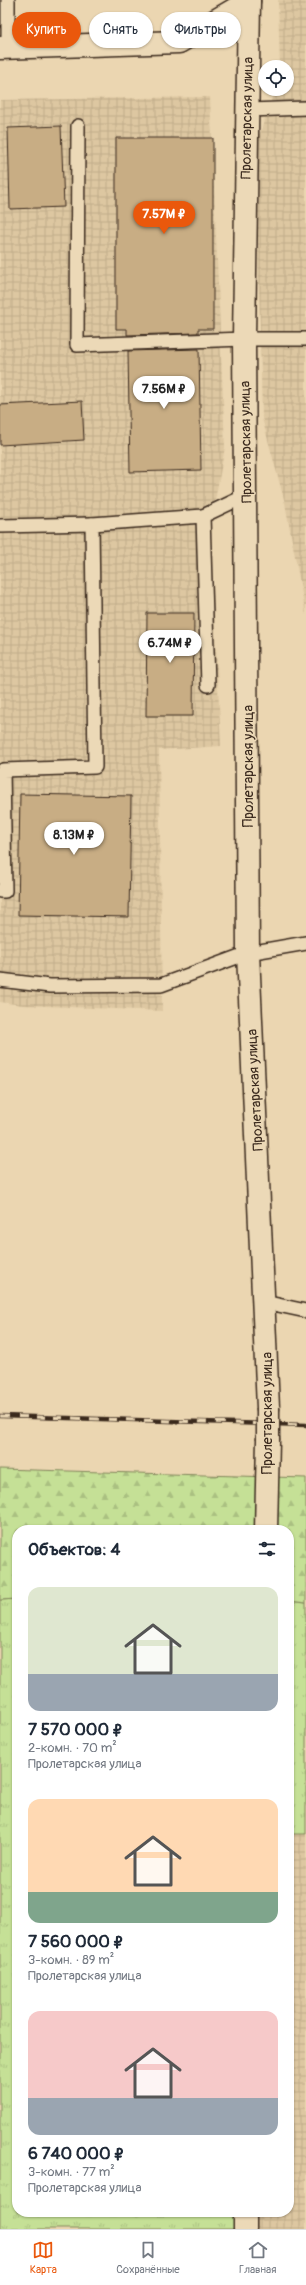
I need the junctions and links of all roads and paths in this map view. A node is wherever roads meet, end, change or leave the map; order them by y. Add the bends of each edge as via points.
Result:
1 (8, 0) edge
2 (249, 0) edge
3 (4, 48) edge
4 (306, 108) edge
5 (247, 110) junction
6 (78, 126) dead end
7 (244, 339) junction
8 (306, 339) edge
9 (247, 495) junction
10 (203, 516) junction
11 (92, 524) junction
12 (0, 526) edge
13 (208, 685) dead end
14 (0, 891) edge
15 (306, 943) edge
16 (248, 953) junction
17 (0, 980) edge
18 (264, 1302) junction
19 (306, 1311) edge
20 (266, 1525) edge
21 (245, 2217) edge
22 (244, 2229) edge

1 - 3 lane
2 - 3 street via 179,42
2 - 5 street, Пролетарская улица
4 - 5 lane
5 - 7 street, Пролетарская улица
6 - 7 lane via 77,345
7 - 8 lane
7 - 9 street, Пролетарская улица
9 - 10 lane
9 - 16 street, Пролетарская улица
10 - 11 lane
10 - 13 lane
11 - 12 lane
11 - 14 lane via 95,767 3,770 5,891
15 - 16 lane
16 - 17 lane via 161,985 50,986
16 - 18 street, Пролетарская улица
18 - 19 lane
18 - 20 street, Пролетарская улица, bridge via 268,1408
21 - 22 street

